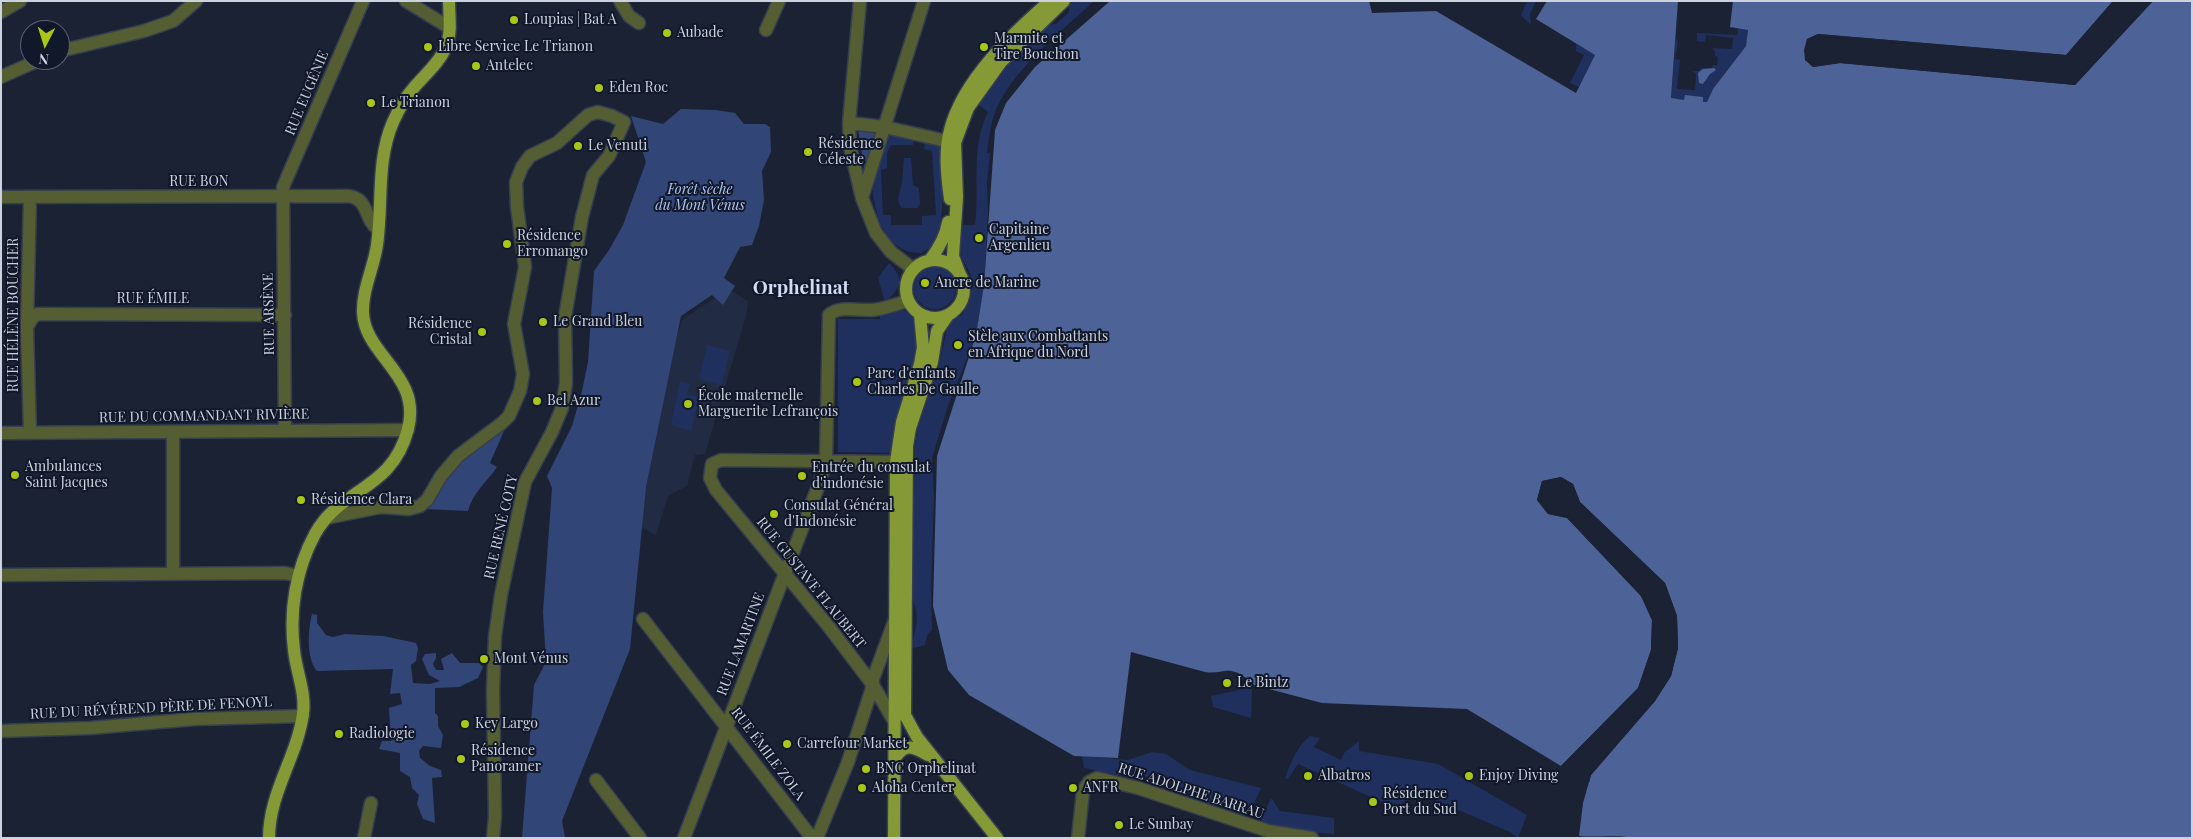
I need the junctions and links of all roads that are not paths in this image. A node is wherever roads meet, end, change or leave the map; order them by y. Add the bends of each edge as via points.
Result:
1 (20, 1) edge
2 (196, 1) edge
3 (363, 1) edge
4 (406, 1) edge
5 (449, 1) edge
6 (620, 1) edge
7 (779, 1) edge
8 (860, 1) edge
9 (924, 1) edge
10 (1050, 1) edge
11 (1064, 1) edge
12 (1, 12) edge
13 (639, 23) dead end
14 (450, 28) junction
15 (766, 30) dead end
16 (1002, 46) junction
17 (70, 49) edge
18 (20, 68) edge
19 (993, 72) junction
20 (1, 77) edge
21 (849, 123) junction
22 (885, 127) junction
23 (954, 139) junction
24 (1, 197) edge
25 (30, 197) junction
26 (283, 197) junction
27 (862, 198) junction
28 (378, 229) junction
29 (930, 260) junction
30 (913, 269) junction
31 (959, 272) junction
32 (908, 301) junction
33 (285, 315) junction
34 (920, 315) junction
35 (948, 315) junction
36 (28, 327) junction
37 (285, 430) junction
38 (408, 430) junction
39 (173, 432) junction
40 (1, 433) edge
41 (30, 433) junction
42 (826, 460) junction
43 (896, 462) junction
44 (326, 518) junction
45 (784, 572) junction
46 (173, 574) junction
47 (1, 575) edge
48 (299, 576) junction
49 (643, 619) dead end
50 (895, 620) junction
51 (873, 685) junction
52 (303, 716) junction
53 (899, 718) junction
54 (726, 724) junction
55 (1, 731) edge
56 (933, 757) junction
57 (895, 758) junction
58 (596, 780) dead end
59 (370, 803) dead end
60 (269, 838) edge
61 (364, 838) edge
62 (494, 838) edge
63 (640, 838) edge
64 (684, 838) edge
65 (812, 838) edge
66 (817, 838) edge
67 (894, 838) edge
68 (997, 838) edge
69 (1078, 838) edge
70 (1312, 838) edge

1 - 12 street
2 - 17 street via 173,21
3 - 26 street, RUE EUGÉNIE via 285,181
4 - 14 street
5 - 14 main road
6 - 13 street via 629,16
7 - 15 street
8 - 21 street
9 - 22 street
10 - 16 main road
11 - 19 main road
14 - 28 main road via 440,58 410,92 392,123 383,160
16 - 19 main road via 1003,54 994,63
16 - 23 main road via 981,71 962,102 966,105
18 - 20 street
19 - 23 main road via 968,108
21 - 22 street
21 - 27 street via 850,147
22 - 23 street
22 - 27 street
23 - 29 main road via 947,173 950,200 947,231
23 - 31 main road via 957,196 952,256
24 - 25 street, RUE BON
25 - 26 street, RUE BON
25 - 36 street, RUE HÉLÈNE BOUCHER
26 - 28 street, RUE BON via 354,197 365,207 371,223
26 - 33 street, RUE ARSÈNE
27 - 30 street via 876,234 891,252
28 - 38 main road via 363,313 373,340 401,378 410,406
29 - 30 main road
29 - 31 main road via 946,262
30 - 32 main road via 905,284
31 - 35 main road via 963,296
32 - 34 main road
32 - 42 street, RUE LAMARTINE via 873,310 834,311 829,315
33 - 36 street, RUE ÉMILE via 38,314
33 - 37 street, RUE ARSÈNE
34 - 35 main road via 929,318
34 - 43 main road via 923,347 902,422
35 - 53 main road via 937,331 928,376 907,446
36 - 41 street, RUE HÉLÈNE BOUCHER
37 - 38 street, RUE DU COMMANDANT RIVIÈRE
37 - 39 street, RUE DU COMMANDANT RIVIÈRE
38 - 44 main road via 399,453 383,474 340,504
39 - 41 street, RUE DU COMMANDANT RIVIÈRE
39 - 46 street
40 - 41 street, RUE DU COMMANDANT RIVIÈRE
42 - 43 street
42 - 45 street, RUE LAMARTINE
42 - 45 street, RUE GUSTAVE FLAUBERT via 721,460 712,464 710,478 716,490
43 - 50 main road
44 - 48 main road via 309,546
44 - 62 street, RUE RENÉ COTY via 381,506 420,506 458,456 509,416 520,391 523,374 514,324 525,267 516,182 530,156 557,143 588,115 598,112 624,122 608,156 593,175 582,217 565,317 566,383 562,408 525,482 501,595 495,636 493,690
45 - 51 street, RUE GUSTAVE FLAUBERT
45 - 54 street, RUE LAMARTINE
46 - 47 street
46 - 48 street via 285,573
48 - 52 main road via 292,623 302,686
49 - 54 street, RUE ÉMILE ZOLA
50 - 51 street
50 - 53 main road
51 - 53 street, RUE GUSTAVE FLAUBERT
51 - 66 street via 848,762
52 - 55 street, RUE DU RÉVÉREND PÈRE DE FENOYL
52 - 60 main road via 297,741 274,799
53 - 56 main road, RUE GUSTAVE FLAUBERT
53 - 57 main road
54 - 64 street, RUE LAMARTINE
54 - 65 street, RUE ÉMILE ZOLA
56 - 57 main road via 908,748
56 - 68 main road, RUE GUSTAVE FLAUBERT
57 - 67 main road
58 - 63 street
59 - 61 street
69 - 70 street, RUE ADOLPHE BARRAU via 1083,791 1089,782 1097,778 1138,788 1268,831

